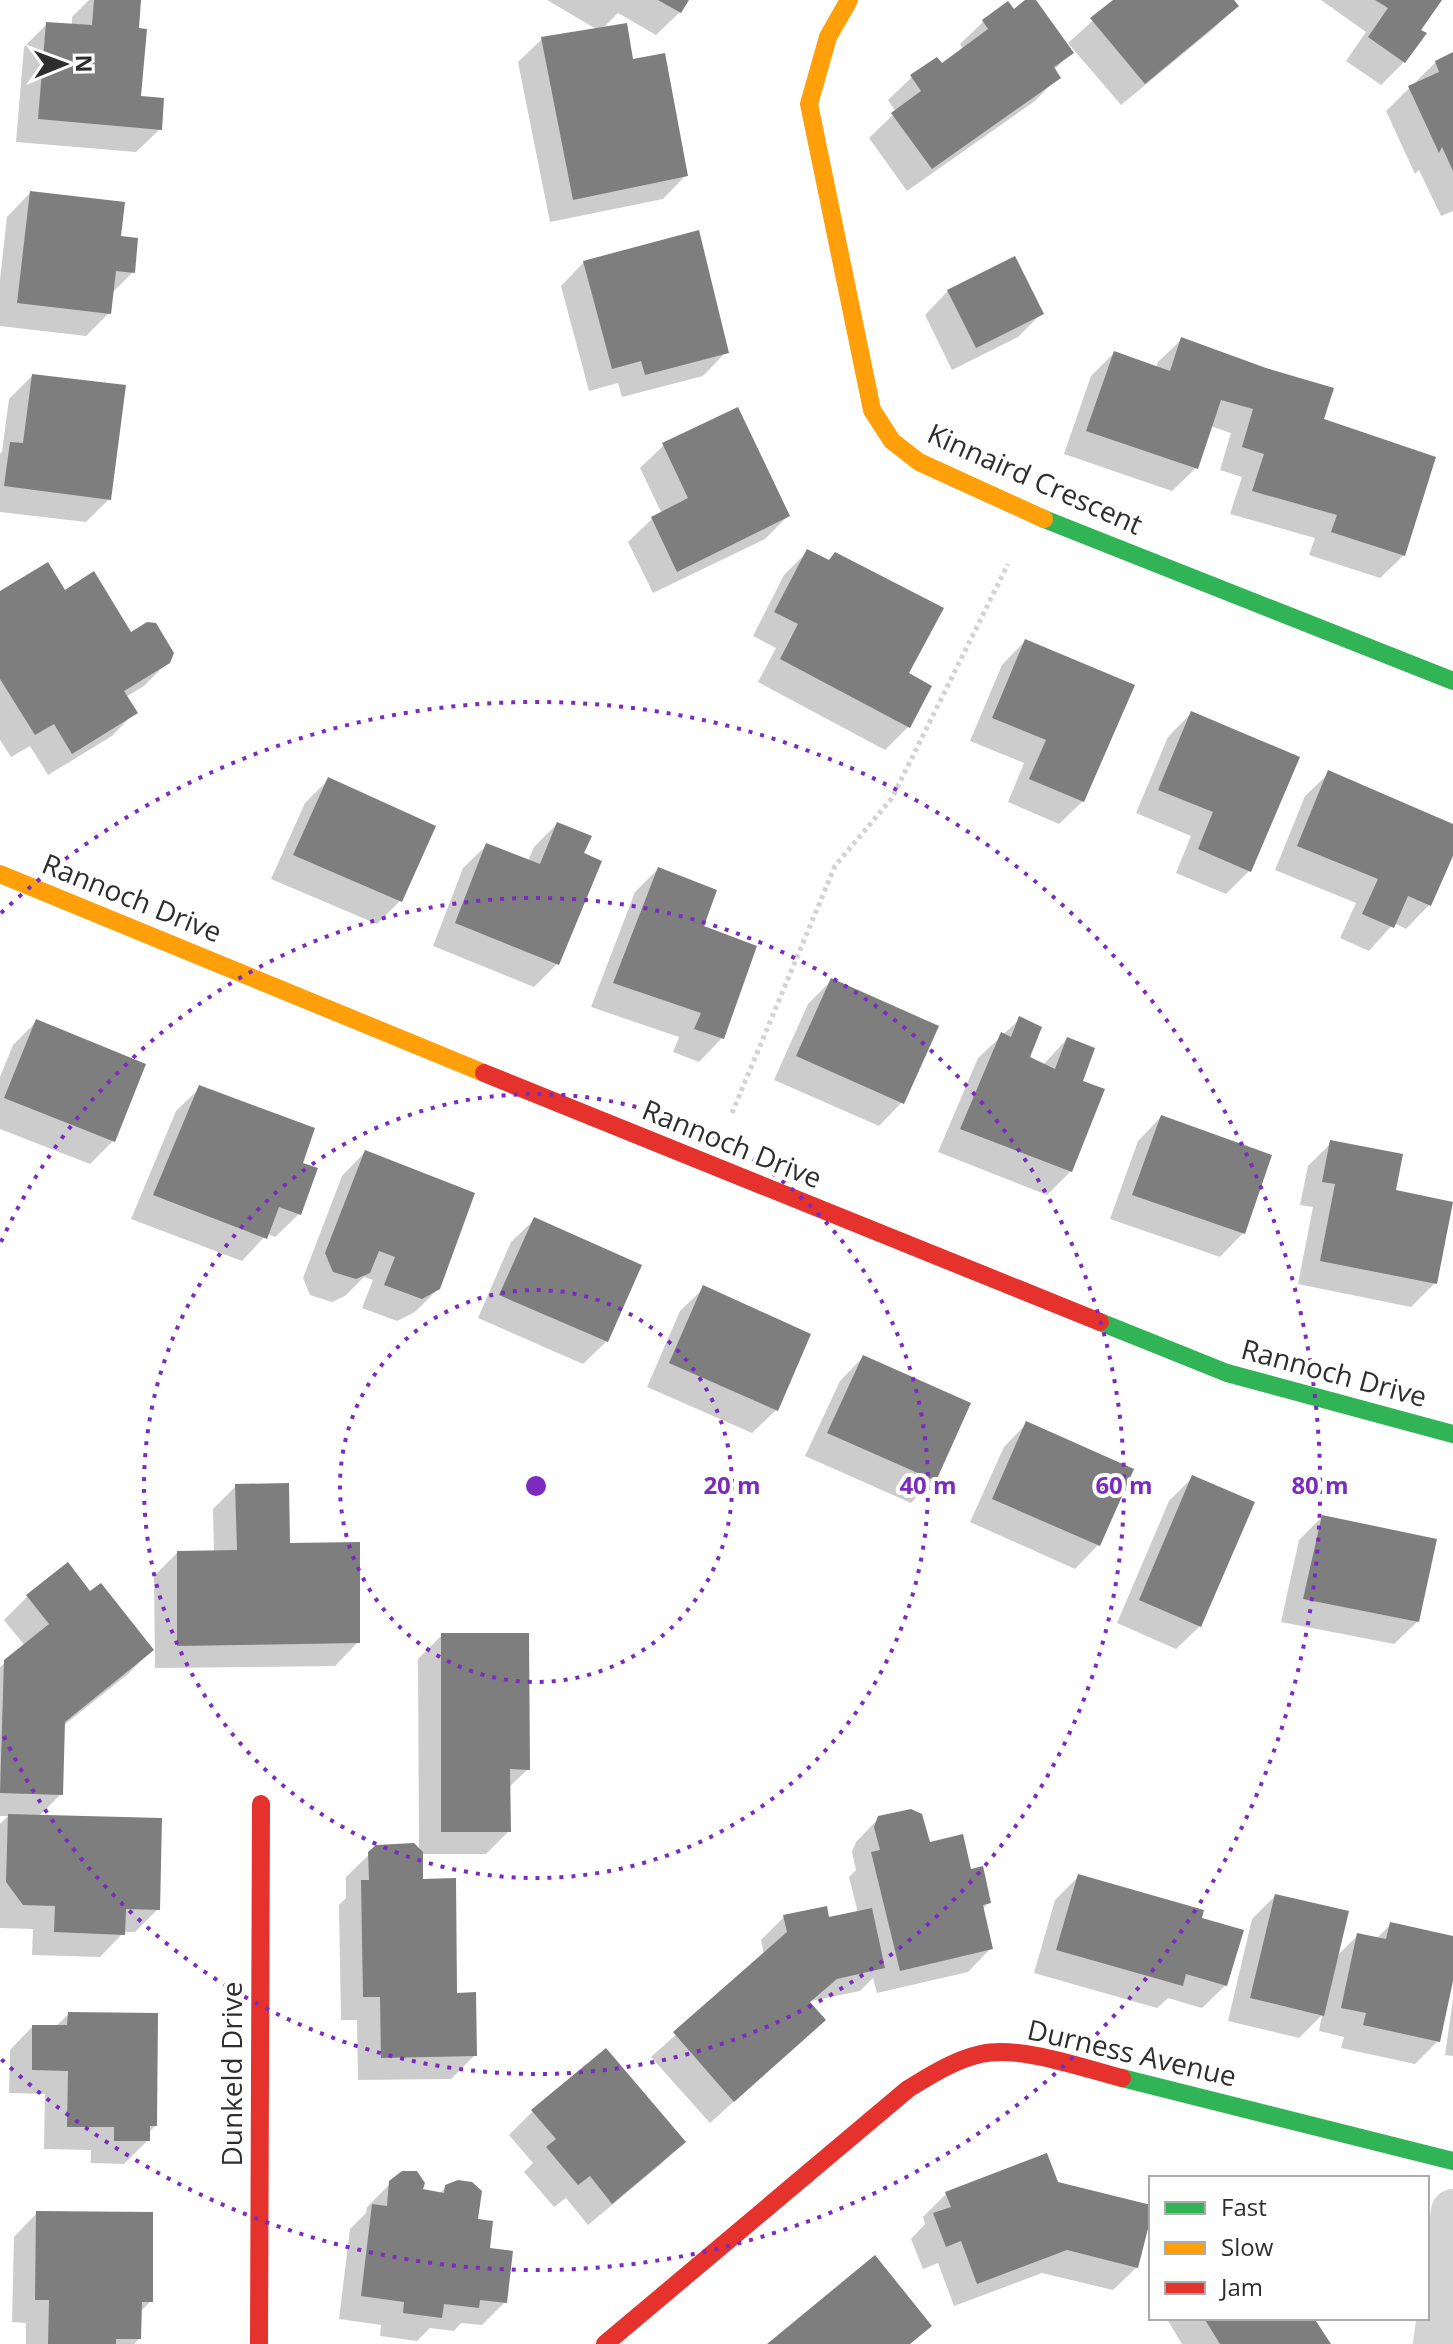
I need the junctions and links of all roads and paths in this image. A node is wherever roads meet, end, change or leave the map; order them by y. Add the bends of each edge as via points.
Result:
1 (849, 0) edge
2 (1032, 514) junction
3 (1453, 681) edge
4 (0, 874) edge
5 (710, 1166) junction
6 (1453, 1434) edge
7 (261, 1804) dead end
8 (1453, 2161) edge
9 (1453, 2211) edge
10 (259, 2344) edge
11 (605, 2344) edge
12 (1435, 2344) edge

1 - 2 street, Kinnaird Crescent via 819,56 809,104 872,410 892,441 919,462
2 - 3 street, Kinnaird Crescent
2 - 5 path via 892,798 835,866
4 - 5 street, Rannoch Drive
5 - 6 street, Rannoch Drive via 1227,1373
7 - 10 street, Dunkeld Drive
8 - 11 street, Durness Avenue via 1028,2054 983,2053 944,2067 908,2089
9 - 12 street

